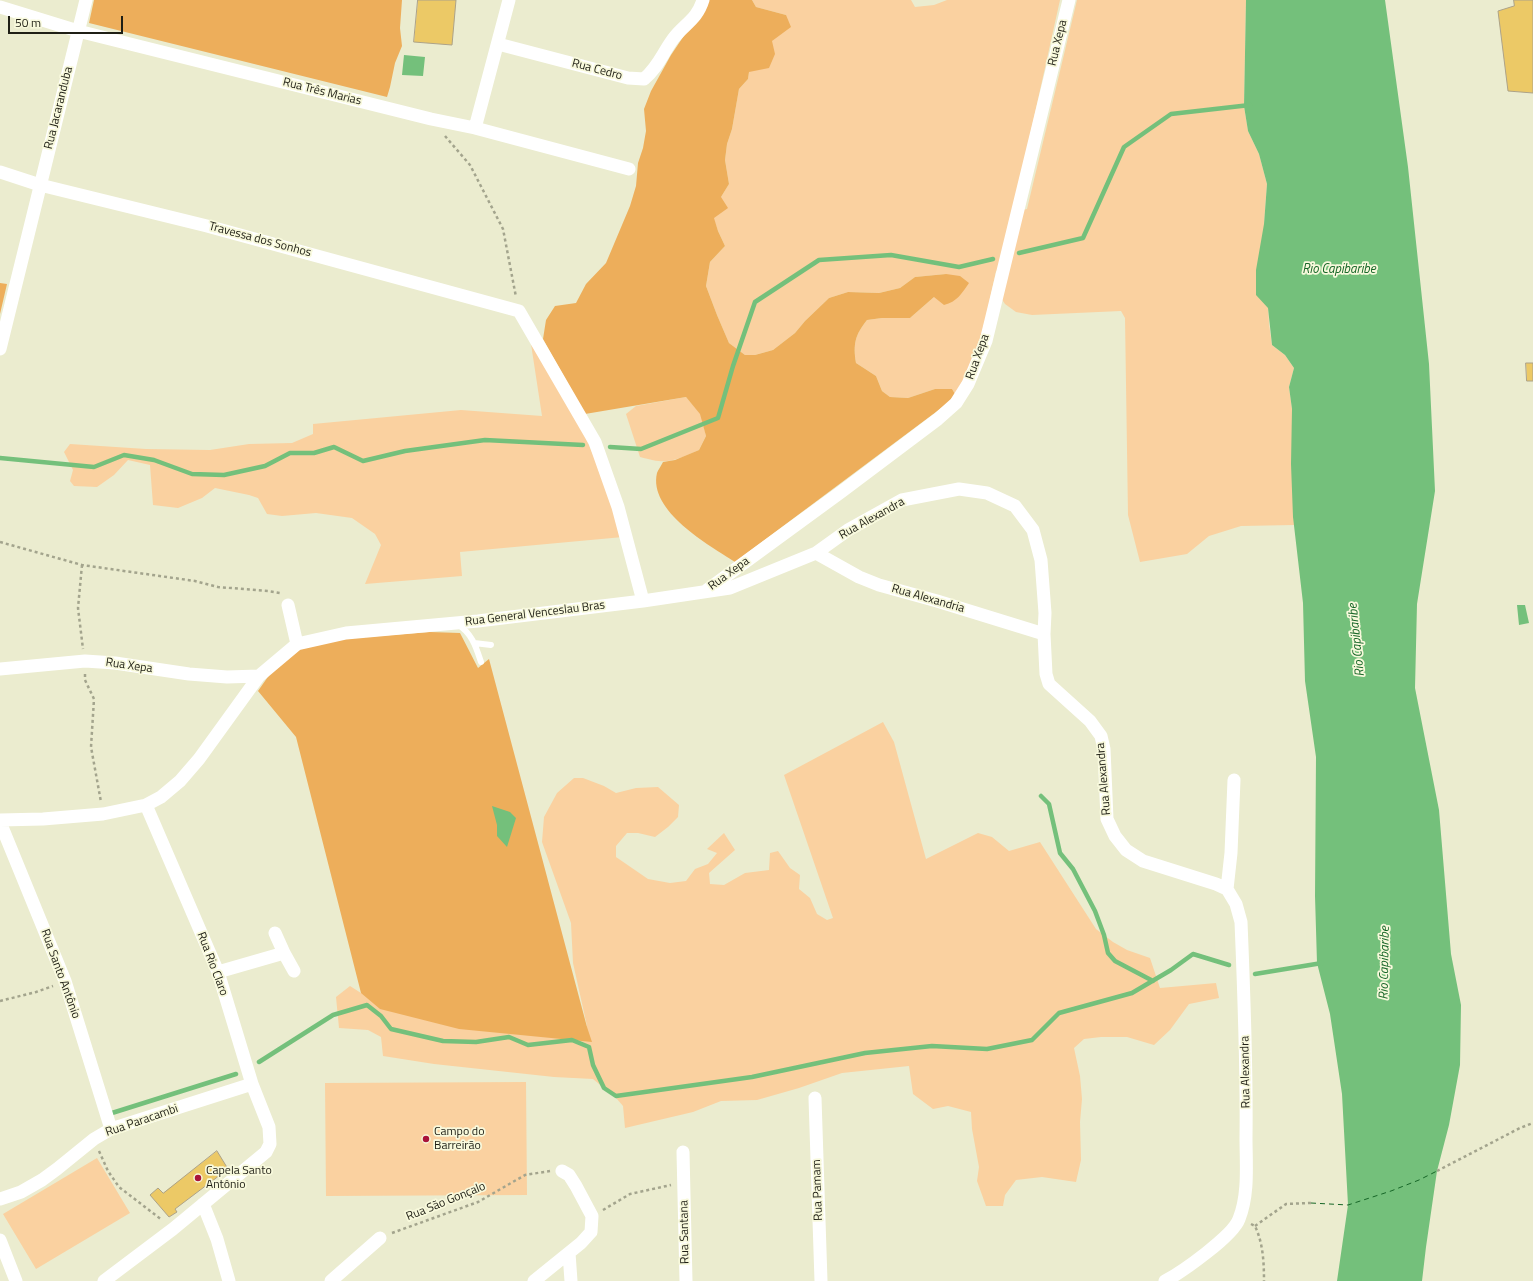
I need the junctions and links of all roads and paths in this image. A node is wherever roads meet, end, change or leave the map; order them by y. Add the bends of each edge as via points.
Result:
1 (86, 0) edge
2 (509, 0) edge
3 (703, 0) edge
4 (1069, 0) edge
5 (14, 6) edge
6 (0, 7) edge
7 (78, 31) junction
8 (498, 44) junction
9 (431, 119) junction
10 (474, 128) junction
11 (629, 169) dead end
12 (0, 172) edge
13 (40, 185) junction
14 (519, 311) junction
15 (0, 349) edge
16 (0, 542) edge
17 (816, 553) junction
18 (82, 565) junction
19 (703, 593) junction
20 (643, 601) junction
21 (288, 605) joint
22 (454, 623) junction
23 (1044, 634) junction
24 (474, 643) junction
25 (297, 644) junction
26 (491, 645) dead end
27 (85, 661) junction
28 (481, 662) dead end
29 (0, 669) edge
30 (259, 676) junction
31 (1234, 780) dead end
32 (146, 805) junction
33 (103, 814) junction
34 (0, 821) edge
35 (1227, 889) junction
36 (275, 933) dead end
37 (284, 953) junction
38 (294, 971) dead end
39 (218, 972) junction
40 (65, 981) junction
41 (0, 1001) edge
42 (252, 1084) junction
43 (815, 1098) dead end
44 (1533, 1123) edge
45 (111, 1129) junction
46 (94, 1138) junction
47 (683, 1152) dead end
48 (1437, 1171) dead end
49 (562, 1172) joint
50 (684, 1183) junction
51 (0, 1199) edge
52 (1311, 1203) dead end
53 (203, 1204) junction
54 (592, 1216) junction
55 (1239, 1221) junction
56 (1255, 1226) junction
57 (173, 1229) junction
58 (380, 1238) joint
59 (0, 1240) edge
60 (569, 1253) junction
61 (16, 1281) edge
62 (104, 1281) edge
63 (229, 1281) edge
64 (331, 1281) edge
65 (534, 1281) edge
66 (571, 1281) edge
67 (686, 1281) edge
68 (821, 1281) edge
69 (1165, 1281) edge
70 (1264, 1281) edge

1 - 7 street, Rua Jacaranduba
2 - 8 street
3 - 8 street, Rua Cedro via 696,16 674,38 654,71 644,79 628,78
4 - 19 street, Rua Xepa via 986,341 968,384 956,403 938,419
5 - 6 street, Rua Três Marias
5 - 7 street, Rua Três Marias
7 - 9 street, Rua Três Marias
7 - 13 street, Rua Jacaranduba
8 - 10 street
9 - 10 street, Rua Três Marias
9 - 14 path via 470,166 502,229
10 - 11 street, Rua Três Marias
12 - 13 street, Travessa dos Sonhos
13 - 14 street, Travessa dos Sonhos via 207,226
13 - 15 street, Rua Jacaranduba
14 - 20 street via 595,442 618,507
16 - 18 path
17 - 19 street, Rua General Venceslau Bras via 730,588
17 - 23 street, Rua Alexandria via 879,585
17 - 23 street, Rua Alexandra via 848,530 902,500 959,489 987,493 1015,506 1033,530 1042,560
18 - 21 path via 268,591 281,594
18 - 27 path via 78,608
19 - 20 street, Rua General Venceslau Bras
20 - 22 street, Rua General Venceslau Bras
21 - 25 street
22 - 24 lane via 464,628
22 - 25 street, Rua General Venceslau Bras via 346,634
23 - 35 street, Rua Alexandra via 1049,684 1090,721 1101,736 1104,749 1107,818 1115,836 1126,850 1143,861
24 - 26 lane
24 - 28 lane
25 - 30 street, Rua General Venceslau Bras
27 - 29 street, Rua Xepa
27 - 30 street, Rua Xepa via 189,674
27 - 33 path via 85,680 94,699 91,747
30 - 32 street, Rua General Venceslau Bras via 180,781 162,797
31 - 35 street
32 - 33 street, Rua General Venceslau Bras
32 - 39 street, Rua Rio Claro
33 - 34 street, Rua General Venceslau Bras
34 - 40 street, Rua Santo Antônio
35 - 55 street, Rua Alexandra via 1236,904 1242,937 1247,1098 1246,1187
36 - 37 street
37 - 38 street
37 - 39 street
39 - 42 street, Rua Rio Claro
40 - 41 path
40 - 45 street, Rua Santo Antônio
42 - 45 street, Rua Paracambi
42 - 53 street, Rua Rio Claro via 268,1127 270,1144 266,1152
43 - 68 street, Rua Pamam
44 - 48 path
45 - 46 street, Rua Paracambi
46 - 51 street, Rua Paracambi via 42,1180 21,1192
46 - 57 path via 108,1171 119,1187
47 - 50 street, Rua Santana
49 - 54 street via 569,1175
49 - 58 path, Rua São Gonçalo via 553,1170 525,1175 478,1202
50 - 54 path, Rua Santana via 630,1194
50 - 67 street, Rua Santana
52 - 56 path via 1286,1204
53 - 57 street, Rua Rio Claro
53 - 63 street via 217,1239
54 - 60 street via 591,1232
55 - 56 path
55 - 69 street via 1228,1235 1182,1272
56 - 70 path via 1264,1262
57 - 62 street, Rua Rio Claro
58 - 64 street
59 - 61 street
60 - 65 street
60 - 66 street

